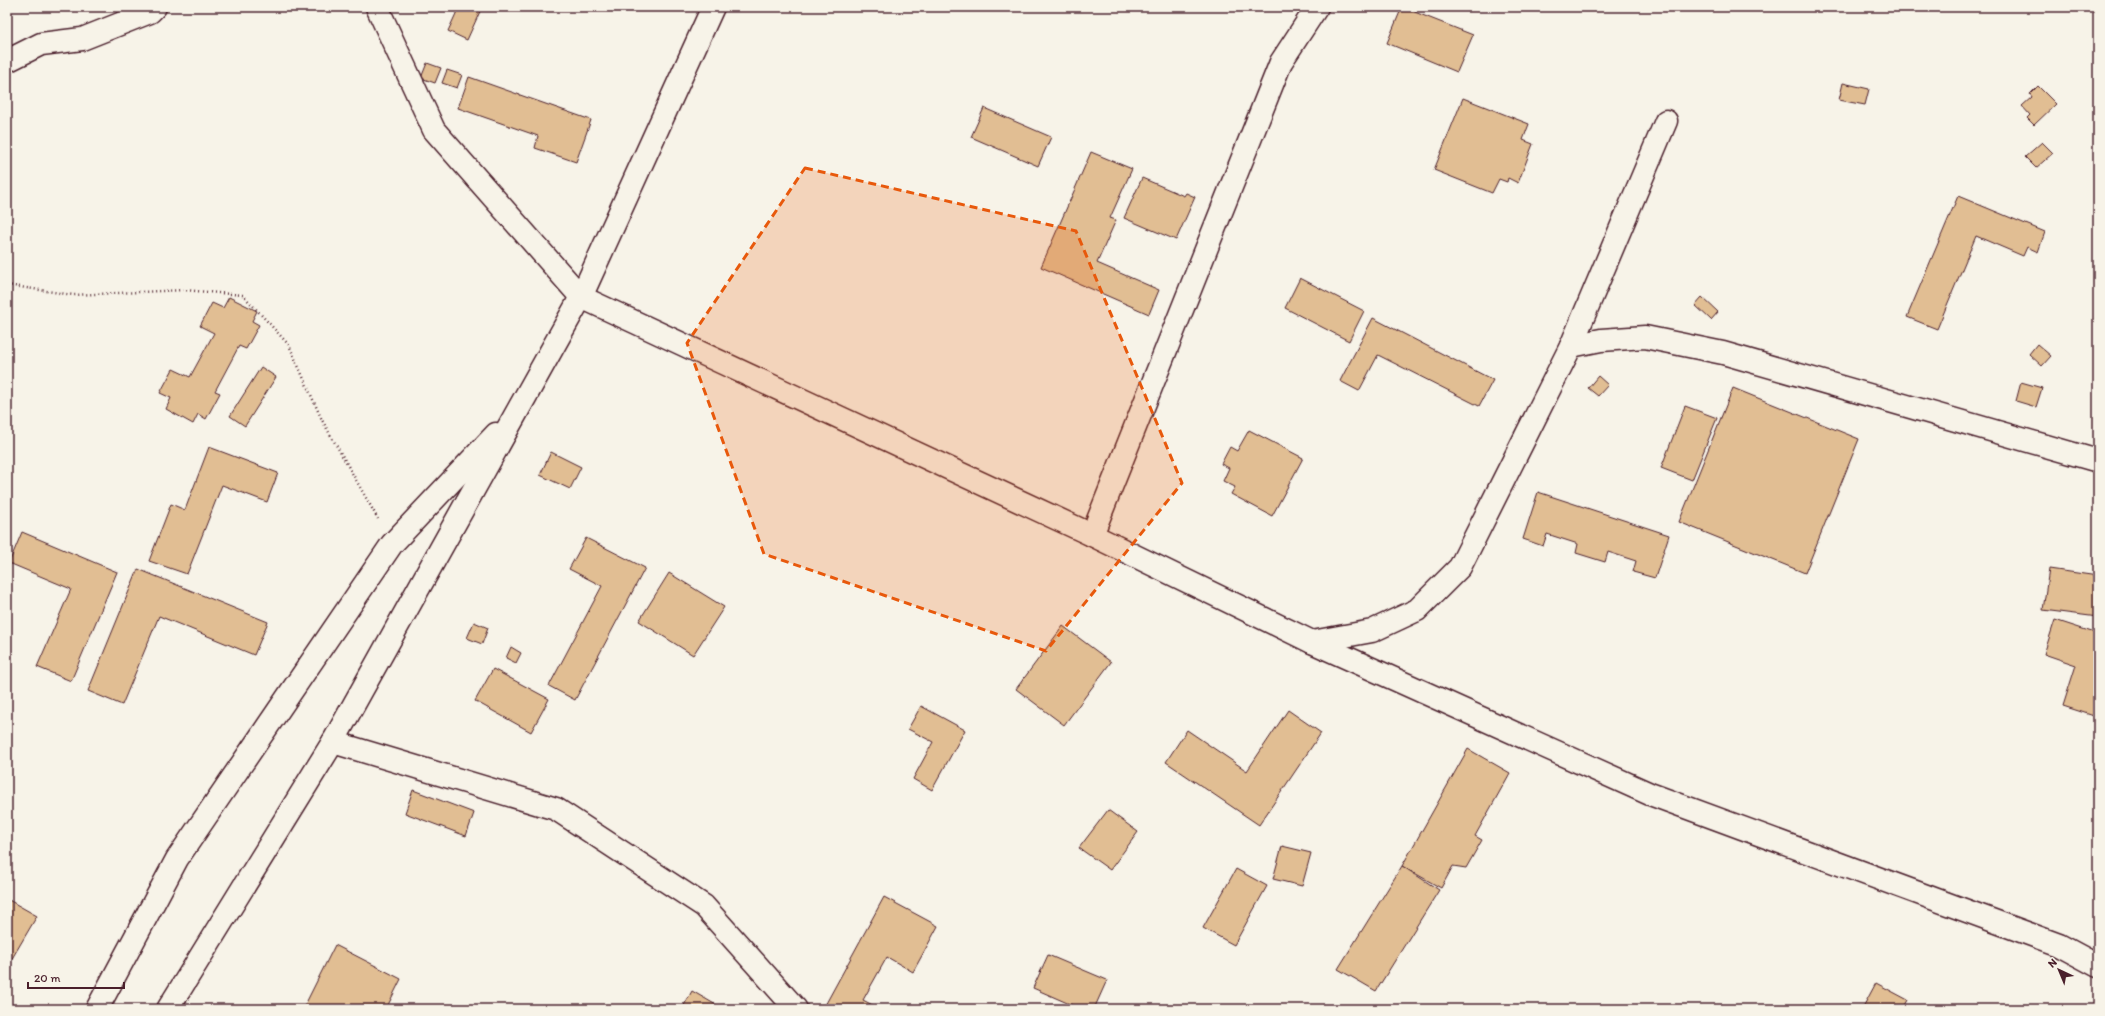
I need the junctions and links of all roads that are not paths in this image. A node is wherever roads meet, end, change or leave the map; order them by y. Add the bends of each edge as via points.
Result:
1 (155, 7) edge
2 (377, 7) edge
3 (713, 7) edge
4 (1317, 7) edge
5 (7, 61) edge
6 (1666, 121) dead end
7 (581, 297) junction
8 (1571, 346) junction
9 (518, 409) junction
10 (2098, 462) edge
11 (1092, 535) junction
12 (1312, 642) junction
13 (333, 742) junction
14 (2098, 966) edge
15 (97, 1009) edge
16 (168, 1009) edge
17 (796, 1009) edge

1 - 5 street via 150,12 82,39 40,44
2 - 7 street via 434,130
3 - 7 street
4 - 11 street via 1281,62
6 - 8 street
7 - 9 street
7 - 11 street
8 - 10 street via 1601,340 1645,337 1723,353
8 - 12 street via 1460,567 1417,610 1372,631
9 - 13 street
9 - 15 street via 392,544 177,859
11 - 12 street
12 - 14 street via 1650,794 2058,945
13 - 16 street
13 - 17 street via 556,809 704,906

